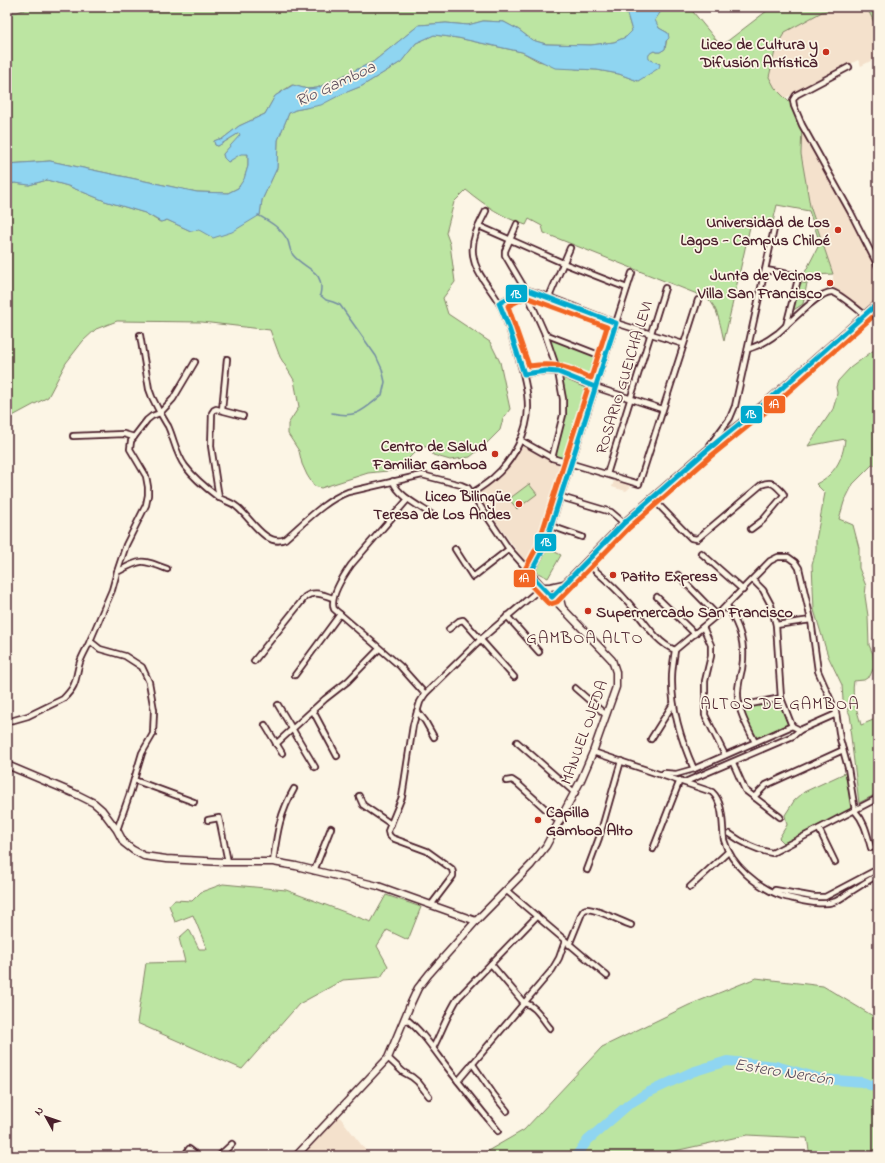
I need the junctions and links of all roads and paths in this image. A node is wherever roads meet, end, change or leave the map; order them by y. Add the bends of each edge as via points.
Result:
1 (849, 66) dead end
2 (486, 211) dead end
3 (517, 224) dead end
4 (479, 226) junction
5 (774, 229) dead end
6 (510, 240) junction
7 (570, 248) dead end
8 (563, 263) junction
9 (878, 266) edge
10 (766, 270) junction
11 (632, 273) dead end
12 (627, 288) junction
13 (665, 288) dead end
14 (525, 289) junction
15 (549, 297) junction
16 (698, 300) dead end
17 (499, 303) junction
18 (878, 303) edge
19 (865, 315) junction
20 (616, 323) junction
21 (786, 326) junction
22 (545, 334) junction
23 (650, 334) junction
24 (140, 335) dead end
25 (683, 344) junction
26 (748, 349) junction
27 (604, 357) junction
28 (227, 359) dead end
29 (195, 362) dead end
30 (558, 372) junction
31 (524, 374) junction
32 (595, 387) junction
33 (629, 399) junction
34 (662, 409) junction
35 (222, 410) junction
36 (160, 413) junction
37 (243, 416) dead end
38 (73, 436) dead end
39 (134, 436) junction
40 (520, 440) junction
41 (706, 451) junction
42 (552, 458) junction
43 (571, 464) junction
44 (607, 474) junction
45 (393, 481) junction
46 (472, 493) junction
47 (561, 497) junction
48 (219, 498) junction
49 (652, 498) junction
50 (408, 499) junction
51 (431, 514) dead end
52 (624, 523) junction
53 (551, 526) junction
54 (751, 529) dead end
55 (582, 537) dead end
56 (455, 549) dead end
57 (509, 549) junction
58 (701, 553) dead end
59 (586, 562) junction
60 (167, 569) dead end
61 (117, 572) junction
62 (530, 574) junction
63 (678, 575) dead end
64 (753, 580) junction
65 (564, 584) junction
66 (542, 587) junction
67 (743, 590) junction
68 (552, 597) junction
69 (657, 597) dead end
70 (333, 598) junction
71 (727, 606) junction
72 (564, 610) junction
73 (340, 614) junction
74 (718, 615) junction
75 (507, 616) junction
76 (811, 620) junction
77 (776, 625) junction
78 (703, 627) junction
79 (449, 629) dead end
80 (695, 634) junction
81 (480, 640) junction
82 (90, 641) junction
83 (379, 649) junction
84 (675, 650) junction
85 (539, 652) dead end
86 (254, 661) dead end
87 (295, 675) dead end
88 (514, 677) dead end
89 (575, 688) dead end
90 (425, 694) junction
91 (781, 698) junction
92 (673, 704) junction
93 (278, 705) dead end
94 (740, 706) junction
95 (313, 711) junction
96 (417, 711) junction
97 (606, 715) junction
98 (836, 716) junction
99 (7, 722) edge
100 (264, 725) dead end
101 (792, 726) junction
102 (293, 728) junction
103 (800, 730) junction
104 (434, 737) dead end
105 (651, 738) dead end
106 (517, 742) dead end
107 (755, 742) junction
108 (276, 744) junction
109 (843, 750) junction
110 (282, 752) dead end
111 (593, 752) junction
112 (337, 756) dead end
113 (725, 756) junction
114 (621, 761) junction
115 (732, 763) junction
116 (7, 765) edge
117 (315, 767) dead end
118 (694, 769) junction
119 (654, 772) junction
120 (134, 780) junction
121 (680, 780) junction
122 (506, 781) dead end
123 (685, 782) junction
124 (294, 789) dead end
125 (575, 793) junction
126 (359, 796) dead end
127 (754, 797) junction
128 (878, 798) edge
129 (194, 802) dead end
130 (855, 811) junction
131 (780, 817) dead end
132 (208, 820) dead end
133 (560, 822) junction
134 (391, 824) junction
135 (331, 828) dead end
136 (819, 829) junction
137 (117, 830) junction
138 (730, 834) dead end
139 (871, 848) dead end
140 (653, 849) dead end
141 (728, 852) junction
142 (228, 862) junction
143 (273, 862) junction
144 (836, 862) dead end
145 (878, 869) edge
146 (587, 870) dead end
147 (314, 872) junction
148 (878, 875) edge
149 (768, 885) dead end
150 (690, 887) dead end
151 (507, 891) junction
152 (431, 905) junction
153 (537, 916) junction
154 (476, 921) junction
155 (631, 925) dead end
156 (567, 943) junction
157 (491, 964) junction
158 (607, 976) dead end
159 (524, 1003) junction
160 (405, 1018) junction
161 (550, 1028) dead end
162 (433, 1048) junction
163 (388, 1058) junction
164 (472, 1063) junction
165 (458, 1081) junction
166 (429, 1096) dead end
167 (507, 1111) dead end
168 (498, 1131) dead end
169 (232, 1144) dead end
170 (184, 1156) edge
171 (198, 1156) edge
172 (219, 1156) edge
173 (296, 1156) edge

1 - 9 street via 796,95 794,106
2 - 4 street
3 - 6 street
4 - 6 street
4 - 17 street via 474,238 474,263
5 - 10 street
6 - 8 street
6 - 14 street via 505,255
7 - 8 street
8 - 12 street
8 - 15 street
10 - 21 street via 794,275 797,278
10 - 26 street
11 - 12 street
12 - 20 street
13 - 23 street, ROSARIO GUEICHA LEVI
14 - 15 street
14 - 17 street
14 - 22 street
15 - 20 street
16 - 25 street
17 - 31 street
18 - 19 street
19 - 21 street via 835,293 827,292
19 - 41 street via 763,405
20 - 23 street
20 - 27 street
21 - 26 street via 764,342
22 - 27 street
22 - 30 street
23 - 25 street
23 - 33 street, ROSARIO GUEICHA LEVI
24 - 36 street via 149,389
25 - 34 street
26 - 41 street via 733,412
27 - 32 street
28 - 35 street
29 - 36 street via 173,399
30 - 31 street
30 - 32 street
30 - 42 street via 563,415
31 - 40 street via 528,409
32 - 33 street
32 - 43 street
33 - 34 street
33 - 44 street, ROSARIO GUEICHA LEVI
34 - 44 street via 639,484
35 - 37 street
35 - 48 street via 214,410 211,419 211,446
36 - 39 street via 148,420
36 - 48 street via 184,464 199,482
38 - 39 street
39 - 61 street via 130,449 146,476 148,496
40 - 42 street
40 - 46 street via 505,467
41 - 49 street
42 - 43 street
43 - 44 street
43 - 47 street
45 - 46 street via 422,475 461,484
45 - 48 street via 334,498 281,541 264,534 236,505
45 - 50 street via 396,489
46 - 57 street
47 - 52 street via 611,512
47 - 53 street
49 - 52 street
49 - 54 street via 691,538 697,539 761,485 772,482 784,495 763,520
50 - 51 street
50 - 70 street via 351,565
52 - 59 street
53 - 55 street
53 - 62 street via 544,548
56 - 57 street via 473,577
57 - 62 street
58 - 67 street
59 - 65 street
59 - 84 street via 625,598 654,633
60 - 61 street via 143,561 135,562
61 - 82 street via 108,602
62 - 66 street
63 - 74 street
64 - 67 street
64 - 76 street via 770,562 778,557 788,557 799,568
64 - 77 street via 767,597
65 - 66 street
65 - 68 street
65 - 72 street via 560,599
66 - 68 street
66 - 75 street
67 - 71 street
68 - 72 street, MANUEL OJEDA
69 - 80 street
70 - 73 street via 332,607
70 - 86 street via 314,592 305,597
71 - 74 street
71 - 94 street via 739,627 743,642 743,663 738,688
72 - 97 street, MANUEL OJEDA via 614,665 616,686
73 - 83 street
73 - 87 street
74 - 78 street
75 - 81 street
75 - 85 street
76 - 77 street
76 - 98 street via 818,671
77 - 91 street
78 - 80 street
78 - 113 street via 711,645 705,681 705,715
79 - 81 street via 463,620
80 - 84 street
81 - 88 street
81 - 90 street
82 - 99 street via 80,663 75,685 63,698 28,716
82 - 120 street via 100,649 133,660 142,667 149,682 154,710 153,734 142,753
83 - 90 street via 400,666
83 - 95 street via 348,681
84 - 92 street
89 - 97 street
90 - 96 street
91 - 94 street
91 - 101 street
92 - 105 street
92 - 118 street via 682,742
93 - 102 street
94 - 107 street
95 - 102 street
95 - 112 street
96 - 104 street
96 - 134 street via 402,797
97 - 111 street, MANUEL OJEDA
98 - 103 street
98 - 109 street
100 - 108 street
101 - 103 street
101 - 107 street
102 - 108 street
102 - 117 street
103 - 115 street via 793,736
106 - 125 street
107 - 113 street
108 - 110 street
109 - 127 street via 766,785
109 - 130 street
111 - 114 street
111 - 125 street, MANUEL OJEDA
113 - 118 street
114 - 119 street
114 - 146 street
115 - 123 street
115 - 127 street via 745,790
116 - 137 street via 94,803
118 - 119 street via 676,774
119 - 121 street
120 - 129 street
120 - 137 street
121 - 123 street
121 - 140 street
122 - 133 street via 512,780 518,784
123 - 141 street via 715,795 720,804
124 - 143 street via 280,821
125 - 133 street, MANUEL OJEDA
126 - 134 street via 363,805
127 - 131 street
128 - 130 street
130 - 136 street
130 - 139 street via 866,828
132 - 142 street via 219,818
133 - 151 street, MANUEL OJEDA via 539,857
134 - 152 street via 388,831 392,838 427,851 452,869 453,876
135 - 147 street
136 - 138 street via 772,853 745,844
136 - 144 street
137 - 142 street via 124,843 144,856 166,860
141 - 148 street via 744,872 781,896 822,904 834,902
141 - 150 street
142 - 143 street
143 - 147 street
145 - 149 street via 825,897 776,891
147 - 152 street via 378,886
151 - 153 street
151 - 154 street, MANUEL OJEDA
152 - 154 street
153 - 156 street
153 - 157 street
154 - 160 street, MANUEL OJEDA via 422,984
155 - 156 street via 587,909 584,910
156 - 158 street
156 - 159 street via 552,970
157 - 159 street
157 - 162 street via 458,998
159 - 161 street via 535,1008
159 - 164 street
160 - 162 street
160 - 163 street, MANUEL OJEDA
162 - 165 street
163 - 166 street via 402,1072 418,1082
163 - 173 street
164 - 165 street
164 - 167 street
165 - 168 street
169 - 172 street
170 - 171 street via 189,1149

